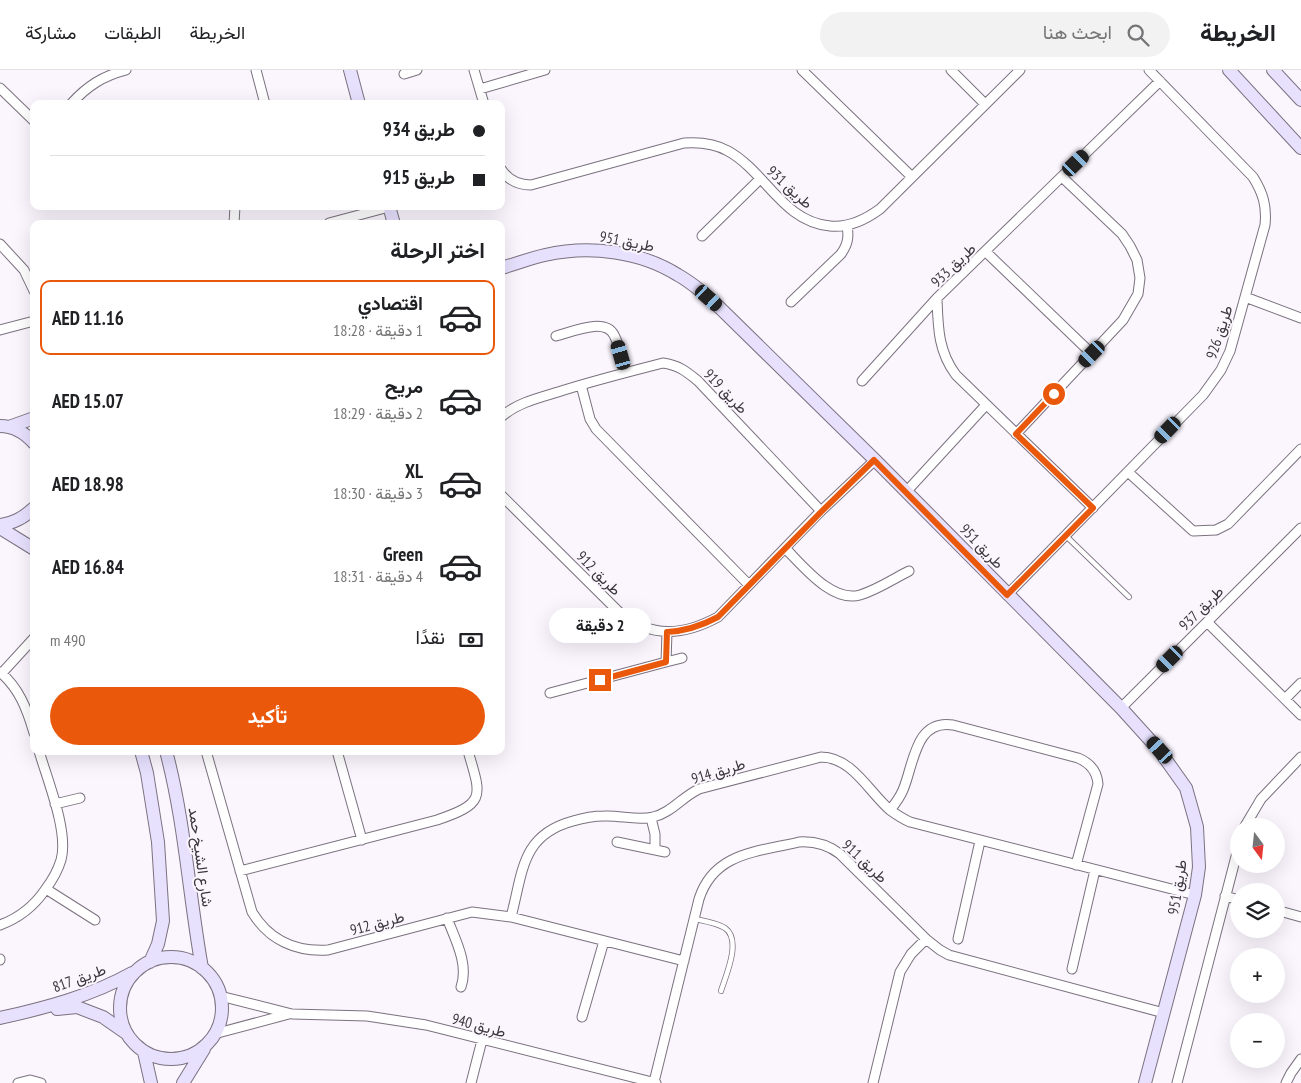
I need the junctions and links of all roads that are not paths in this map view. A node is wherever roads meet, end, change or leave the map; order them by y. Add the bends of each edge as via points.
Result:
1 (126, 70) edge
2 (256, 70) edge
3 (350, 70) edge
4 (417, 70) edge
5 (474, 70) edge
6 (546, 70) edge
7 (802, 70) edge
8 (951, 70) edge
9 (1020, 70) edge
10 (1149, 70) edge
11 (1229, 70) edge
12 (1273, 70) edge
13 (404, 74) dead end
14 (1160, 81) junction
15 (480, 89) junction
16 (2, 94) edge
17 (74, 100) edge
18 (264, 100) edge
19 (358, 100) edge
20 (483, 100) edge
21 (1301, 100) edge
22 (985, 104) junction
23 (30, 118) edge
24 (1301, 148) edge
25 (505, 173) edge
26 (912, 177) junction
27 (1062, 177) junction
28 (760, 179) junction
29 (375, 210) edge
30 (340, 220) edge
31 (847, 225) junction
32 (702, 236) dead end
33 (0, 244) edge
34 (986, 252) junction
35 (505, 267) edge
36 (30, 282) edge
37 (1245, 297) junction
38 (937, 298) junction
39 (790, 302) dead end
40 (1301, 318) edge
41 (30, 322) edge
42 (0, 330) edge
43 (556, 336) dead end
44 (1092, 354) junction
45 (626, 372) junction
46 (862, 381) dead end
47 (581, 384) junction
48 (986, 405) junction
49 (505, 411) edge
50 (30, 419) edge
51 (3, 426) edge
52 (1016, 434) junction
53 (30, 438) edge
54 (1301, 449) edge
55 (874, 460) junction
56 (1128, 472) junction
57 (906, 492) junction
58 (505, 499) edge
59 (1093, 508) junction
60 (30, 512) edge
61 (821, 512) junction
62 (0, 526) edge
63 (1301, 528) edge
64 (1065, 536) junction
65 (30, 546) edge
66 (785, 548) junction
67 (909, 571) dead end
68 (749, 585) junction
69 (1007, 595) junction
70 (1128, 597) dead end
71 (1207, 622) junction
72 (667, 632) junction
73 (30, 642) edge
74 (682, 658) dead end
75 (666, 662) junction
76 (1, 673) edge
77 (1301, 683) edge
78 (550, 693) dead end
79 (1285, 698) junction
80 (1121, 708) junction
81 (1301, 715) edge
82 (30, 719) edge
83 (40, 755) edge
84 (142, 755) edge
85 (167, 755) edge
86 (207, 755) edge
87 (338, 755) edge
88 (469, 755) edge
89 (1301, 757) edge
90 (80, 798) dead end
91 (55, 804) junction
92 (890, 810) junction
93 (651, 818) junction
94 (1250, 818) edge
95 (362, 840) junction
96 (980, 841) junction
97 (617, 842) dead end
98 (655, 850) junction
99 (665, 852) dead end
100 (1076, 865) junction
101 (240, 870) junction
102 (1095, 870) junction
103 (1231, 873) edge
104 (46, 889) junction
105 (1195, 895) junction
106 (1225, 896) junction
107 (1230, 897) edge
108 (1285, 913) edge
109 (511, 917) junction
110 (1301, 917) edge
111 (447, 918) junction
112 (695, 919) junction
113 (95, 920) dead end
114 (0, 925) edge
115 (926, 939) junction
116 (958, 939) dead end
117 (604, 940) junction
118 (684, 961) junction
119 (150, 962) junction
120 (202, 968) junction
121 (1072, 969) dead end
122 (135, 971) junction
123 (461, 987) dead end
124 (721, 991) dead end
125 (220, 996) junction
126 (32, 1011) junction
127 (1164, 1013) junction
128 (292, 1014) junction
129 (582, 1017) dead end
130 (0, 1018) edge
131 (126, 1034) junction
132 (214, 1034) junction
133 (482, 1040) junction
134 (206, 1045) junction
135 (144, 1052) junction
136 (1301, 1059) edge
137 (18, 1083) edge
138 (41, 1083) edge
139 (151, 1083) edge
140 (183, 1083) edge
141 (471, 1083) edge
142 (655, 1083) edge
143 (873, 1083) edge
144 (1145, 1083) edge
145 (1177, 1083) edge
146 (1286, 1083) edge

1 - 17 street via 98,80
2 - 18 street
3 - 19 street
4 - 13 street
5 - 15 street
6 - 15 street
7 - 26 street
8 - 22 street
9 - 22 street, طريق 931
10 - 14 street, طريق 926
11 - 24 street
12 - 21 street
14 - 27 street, طريق 933
14 - 37 street, طريق 926 via 1253,177 1262,194 1265,225
15 - 20 street
16 - 23 street
22 - 26 street, طريق 931
25 - 28 street, طريق 931 via 511,180 531,185 695,142 728,150
26 - 31 street, طريق 931 via 875,213
27 - 34 street, طريق 933
27 - 44 street via 1122,234 1137,260 1140,278 1132,307
28 - 31 street, طريق 931 via 799,216 822,226
28 - 32 street
29 - 30 street
31 - 39 street via 848,240 841,254
33 - 36 street via 24,270
34 - 38 street, طريق 933
34 - 44 street
35 - 55 street, طريق 951 via 546,255 583,250 630,255 677,274 720,308
37 - 40 street
37 - 56 street, طريق 926 via 1230,352 1216,379
38 - 46 street
38 - 48 street, طريق 933 via 939,338 945,358 956,375
41 - 42 street
43 - 45 street via 599,325 608,327 616,337
44 - 52 street
45 - 47 street, طريق 919
45 - 61 street, طريق 919 via 663,363 683,368
47 - 49 street, طريق 919
47 - 68 street via 590,419 596,429
48 - 52 street, طريق 933
48 - 57 street
50 - 51 street
51 - 53 street
52 - 59 street, طريق 933
54 - 56 street via 1228,524 1216,530 1193,531
55 - 57 street, طريق 951
55 - 61 street, طريق 912
56 - 59 street, طريق 926
57 - 69 street, طريق 951
58 - 72 street, طريق 912 via 620,613 633,623
59 - 64 street, طريق 926
60 - 62 street
61 - 66 street, طريق 912
62 - 65 street
63 - 71 street, طريق 937
64 - 69 street, طريق 926
64 - 70 lane
66 - 67 street via 825,586 841,595 859,595
66 - 68 street, طريق 912
68 - 72 street, طريق 912 via 718,617 691,629
69 - 80 street, طريق 951
71 - 79 street
71 - 80 street, طريق 937
72 - 75 street
73 - 76 street
74 - 75 street
75 - 78 street
76 - 82 street via 16,688
77 - 79 street
79 - 81 street
80 - 105 street, طريق 951 via 1160,750 1186,788 1196,827 1199,867
83 - 91 street
84 - 119 street via 158,842 163,921
85 - 120 street, شارع الشيخ حمد via 185,841
86 - 101 street, طريق 912
87 - 95 street
88 - 95 street via 478,794 465,809
89 - 94 street via 1261,799
90 - 91 street
91 - 104 street via 62,832 62,859
92 - 93 street, طريق 914 via 844,763 833,758 821,758 699,789 666,812
92 - 96 street, طريق 914 via 910,822
92 - 100 street via 904,789 920,740 928,730 940,724 953,724 1078,758 1096,773 1098,784
93 - 98 street
93 - 109 street, طريق 914 via 590,817 546,832 526,857
95 - 101 street
96 - 100 street, طريق 914
96 - 116 street
97 - 98 street
98 - 99 street
100 - 102 street, طريق 914
101 - 111 street, طريق 912 via 252,912 271,935 290,946 328,950
102 - 105 street, طريق 914
102 - 121 street
103 - 106 street
104 - 113 street
104 - 114 street via 34,905
105 - 127 street, طريق 951
106 - 107 street
106 - 145 street
108 - 110 street
109 - 111 street, طريق 912 via 472,912
109 - 117 street, طريق 912
111 - 123 street via 463,963
112 - 115 street, طريق 911 via 702,890 720,866 738,857 808,842 825,845 840,854
112 - 118 street, طريق 911
112 - 124 lane via 723,927 732,936 733,948
115 - 127 street, طريق 911 via 940,950 959,958
115 - 143 street via 900,972
117 - 118 street, طريق 912
117 - 129 street
118 - 142 street, طريق 911
119 - 120 street via 177,958
119 - 122 street
120 - 125 street via 214,980
122 - 126 street, طريق 817 via 109,986
122 - 131 street via 125,985 120,1001 120,1018
125 - 128 street, طريق 940
125 - 132 street via 220,1022
126 - 130 street, طريق 817
126 - 131 street, طريق 817 via 77,1007 103,1016
127 - 144 street, طريق 951
128 - 132 street, طريق 940
128 - 133 street, طريق 940 via 367,1016 426,1025
131 - 135 street
132 - 134 street
133 - 141 street
133 - 142 street, طريق 940
134 - 135 street via 176,1059
134 - 140 street
135 - 139 street
136 - 146 street
137 - 138 street via 30,1080

